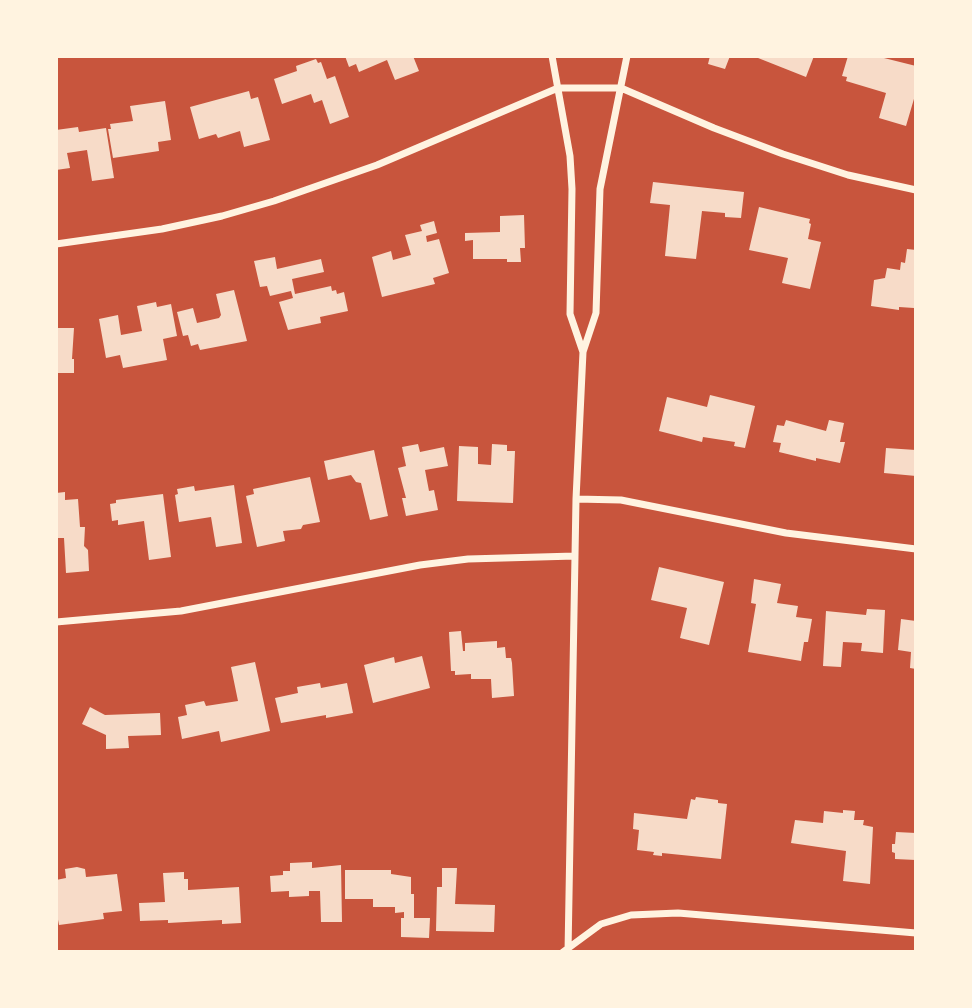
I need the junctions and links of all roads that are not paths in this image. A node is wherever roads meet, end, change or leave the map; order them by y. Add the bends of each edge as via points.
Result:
1 (552, 56) edge
2 (627, 56) edge
3 (558, 88) junction
4 (621, 88) junction
5 (916, 190) edge
6 (56, 244) edge
7 (583, 352) junction
8 (576, 499) junction
9 (916, 550) edge
10 (575, 556) junction
11 (56, 622) edge
12 (916, 933) edge
13 (566, 950) edge

1 - 3 street
2 - 4 street
3 - 4 street
3 - 6 street via 377,164 274,201 162,229
3 - 7 street via 572,189 570,314
4 - 5 street via 783,154
4 - 7 street via 600,189 596,313
7 - 8 street
8 - 9 street via 621,500 786,533
8 - 10 street
10 - 11 street via 420,565 181,611
10 - 13 street
12 - 13 street via 678,912 617,918

